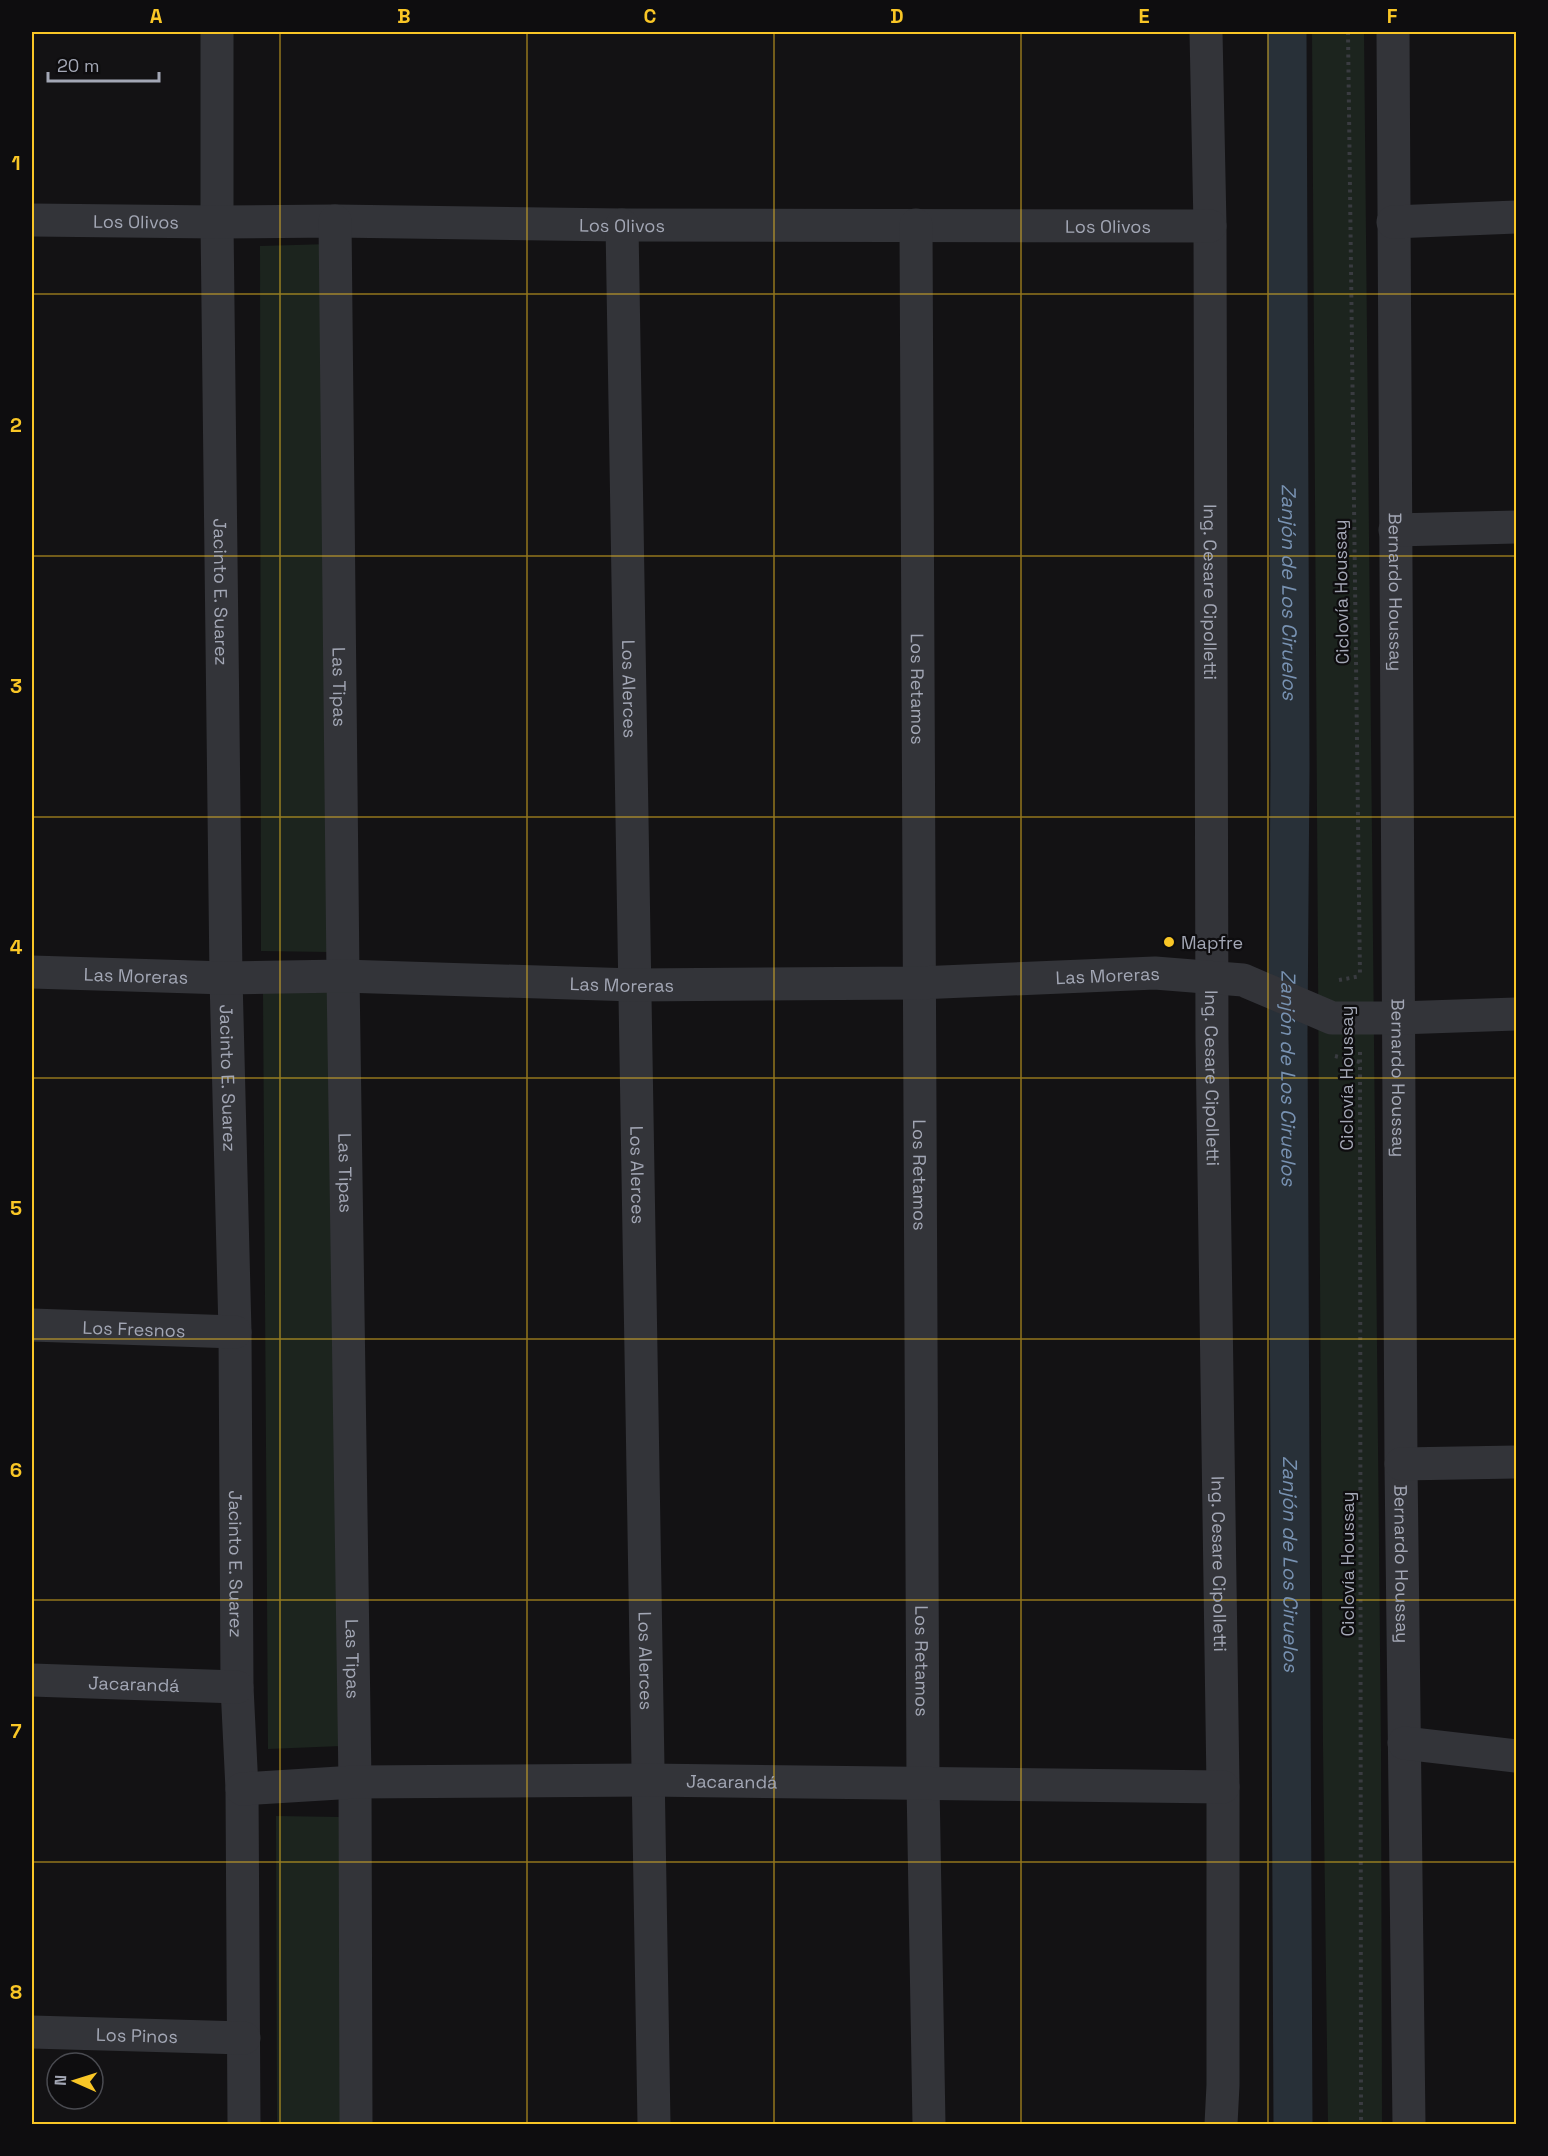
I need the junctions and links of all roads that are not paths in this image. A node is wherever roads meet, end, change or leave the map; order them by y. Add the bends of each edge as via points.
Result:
1 (217, 32) edge
2 (1206, 32) edge
3 (1393, 32) edge
4 (1516, 218) edge
5 (32, 220) edge
6 (335, 221) junction
7 (217, 222) junction
8 (1393, 222) junction
9 (622, 225) junction
10 (916, 225) junction
11 (1210, 226) junction
12 (1516, 527) edge
13 (1395, 530) junction
14 (32, 972) edge
15 (343, 976) junction
16 (226, 978) junction
17 (1227, 979) junction
18 (918, 983) junction
19 (634, 985) junction
20 (1516, 1014) edge
21 (1398, 1018) junction
22 (32, 1325) edge
23 (235, 1332) junction
24 (1516, 1462) edge
25 (1401, 1464) junction
26 (32, 1680) edge
27 (237, 1687) junction
28 (1404, 1743) junction
29 (1516, 1756) edge
30 (648, 1780) junction
31 (355, 1782) junction
32 (923, 1784) junction
33 (1223, 1787) junction
34 (242, 1789) junction
35 (32, 2032) edge
36 (244, 2038) junction
37 (243, 2124) edge
38 (356, 2124) edge
39 (654, 2124) edge
40 (929, 2124) edge
41 (1221, 2124) edge
42 (1409, 2124) edge

1 - 7 street, Jacinto E. Suarez
2 - 11 street, Ing. Cesare Cipolletti
3 - 8 street, Bernardo Houssay
4 - 8 street
5 - 7 street, Los Olivos
6 - 7 street, Los Olivos
6 - 9 street, Los Olivos
6 - 15 street, Las Tipas
7 - 16 street, Jacinto E. Suarez
8 - 13 street, Bernardo Houssay
9 - 10 street, Los Olivos
9 - 19 street, Los Alerces
10 - 11 street, Los Olivos
10 - 18 street, Los Retamos
11 - 17 street, Ing. Cesare Cipolletti
12 - 13 street
13 - 21 street, Bernardo Houssay
14 - 16 street, Las Moreras
15 - 16 street, Las Moreras
15 - 19 street, Las Moreras
15 - 31 street, Las Tipas
16 - 23 street, Jacinto E. Suarez
17 - 18 street, Las Moreras via 1155,973
17 - 21 street, Las Moreras via 1346,1018
17 - 33 street, Ing. Cesare Cipolletti
18 - 19 street, Las Moreras
18 - 32 street, Los Retamos
19 - 30 street, Los Alerces
20 - 21 street
21 - 25 street, Bernardo Houssay
22 - 23 street, Los Fresnos
23 - 27 street, Jacinto E. Suarez
24 - 25 street
25 - 28 street, Bernardo Houssay
26 - 27 street, Jacarandá
27 - 34 street, Jacinto E. Suarez
28 - 29 street
28 - 42 street, Bernardo Houssay
30 - 31 street, Jacarandá
30 - 32 street, Jacarandá
30 - 39 street, Los Alerces
31 - 34 street, Jacarandá
31 - 38 street, Las Tipas
32 - 33 street, Jacarandá
32 - 40 street, Los Retamos
33 - 41 street, Ing. Cesare Cipolletti
34 - 36 street, Jacinto E. Suarez
35 - 36 street, Los Pinos
36 - 37 street, Jacinto E. Suarez

